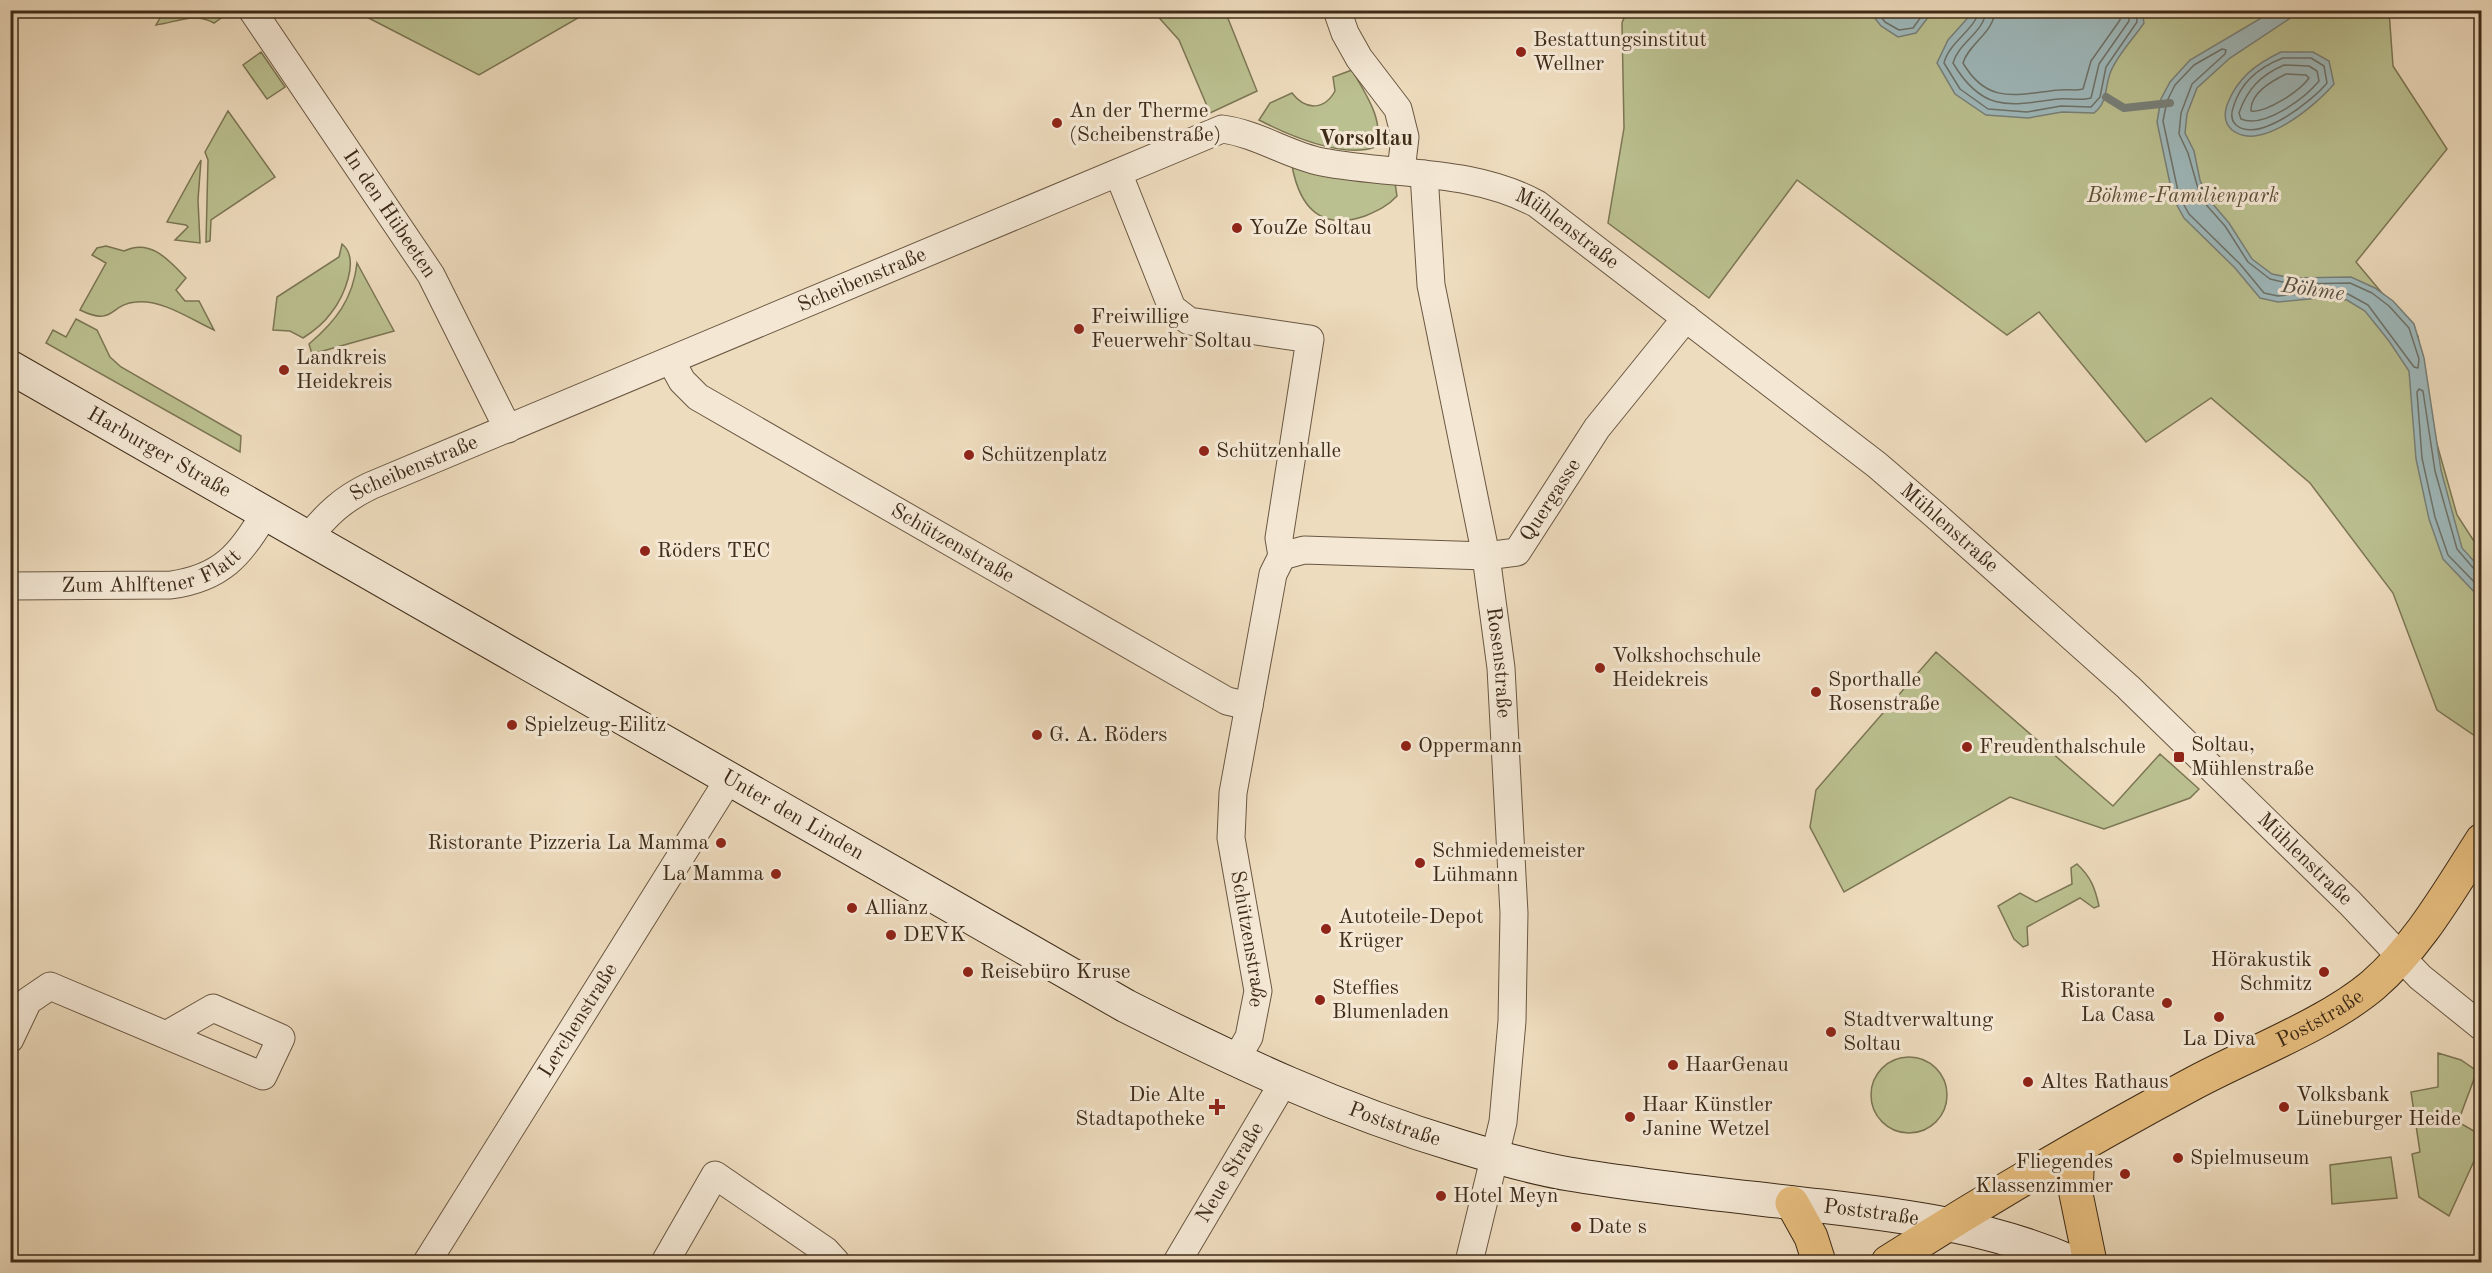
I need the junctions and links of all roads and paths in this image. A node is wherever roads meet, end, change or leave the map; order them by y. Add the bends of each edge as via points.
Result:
1 (252, 10) edge
2 (1337, 10) edge
3 (1422, 174) junction
4 (1119, 175) junction
5 (1686, 318) junction
6 (672, 361) junction
7 (10, 367) edge
8 (508, 429) junction
9 (266, 513) junction
10 (308, 538) junction
11 (1486, 555) junction
12 (1282, 556) junction
13 (10, 586) edge
14 (1249, 706) junction
15 (729, 779) junction
16 (2481, 840) edge
17 (2401, 958) junction
18 (2481, 1027) edge
19 (166, 1035) dead end
20 (10, 1039) edge
21 (1235, 1061) junction
22 (1283, 1083) junction
23 (2078, 1148) junction
24 (1495, 1156) junction
25 (1792, 1203) junction
26 (1949, 1224) junction
27 (427, 1263) edge
28 (664, 1263) edge
29 (836, 1263) edge
30 (1177, 1263) edge
31 (1469, 1263) edge
32 (1820, 1263) edge
33 (1887, 1263) edge
34 (2071, 1263) edge
35 (2091, 1263) edge

1 - 8 street, In den Hübeeten via 431,275
2 - 3 street, Rosenstraße via 1359,58 1398,109 1405,137
3 - 4 street, Scheibenstraße via 1324,162 1262,138 1222,129
3 - 5 street, Mühlenstraße via 1495,185 1537,204
3 - 11 street, Rosenstraße via 1431,285
4 - 6 street, Scheibenstraße
4 - 12 street, Schützenstraße via 1172,308 1189,321 1310,339 1279,538
5 - 11 street, Quergasse via 1597,428 1517,552
5 - 17 street, Mühlenstraße via 1877,465 2119,679 2350,903
6 - 8 street, Scheibenstraße
6 - 14 street, Schützenstraße via 682,381 698,397 1227,701
7 - 9 main road, Harburger Straße
8 - 10 street, Scheibenstraße via 347,497 328,512
9 - 10 main road, Harburger Straße
9 - 13 street, Zum Ahlftener Flatt via 235,557 195,582
10 - 15 main road, Unter den Linden
11 - 12 street, Quergasse via 1304,550
11 - 24 street, Rosenstraße via 1501,668 1514,913 1512,1022 1503,1122
12 - 14 street, Schützenstraße via 1273,574
14 - 21 street, Schützenstraße via 1233,794 1231,838 1258,990 1249,1036
15 - 21 main road, Unter den Linden via 1126,1006
15 - 27 street, Lerchenstraße
16 - 17 main road, Poststraße
17 - 18 street, Mühlenstraße
17 - 23 main road, Poststraße via 2347,1003
19 - 20 street via 50,986 28,1001
21 - 22 main road, Unter den Linden
22 - 24 main road, Poststraße via 1406,1130
22 - 30 street, Neue Straße
23 - 26 main road, Poststraße
23 - 35 main road via 2076,1194
24 - 25 main road, Poststraße via 1578,1176
24 - 31 street, Rosenstraße
25 - 26 main road, Poststraße
25 - 32 main road via 1812,1237
26 - 33 main road
26 - 34 main road via 1993,1234
28 - 29 street via 715,1175 826,1251

